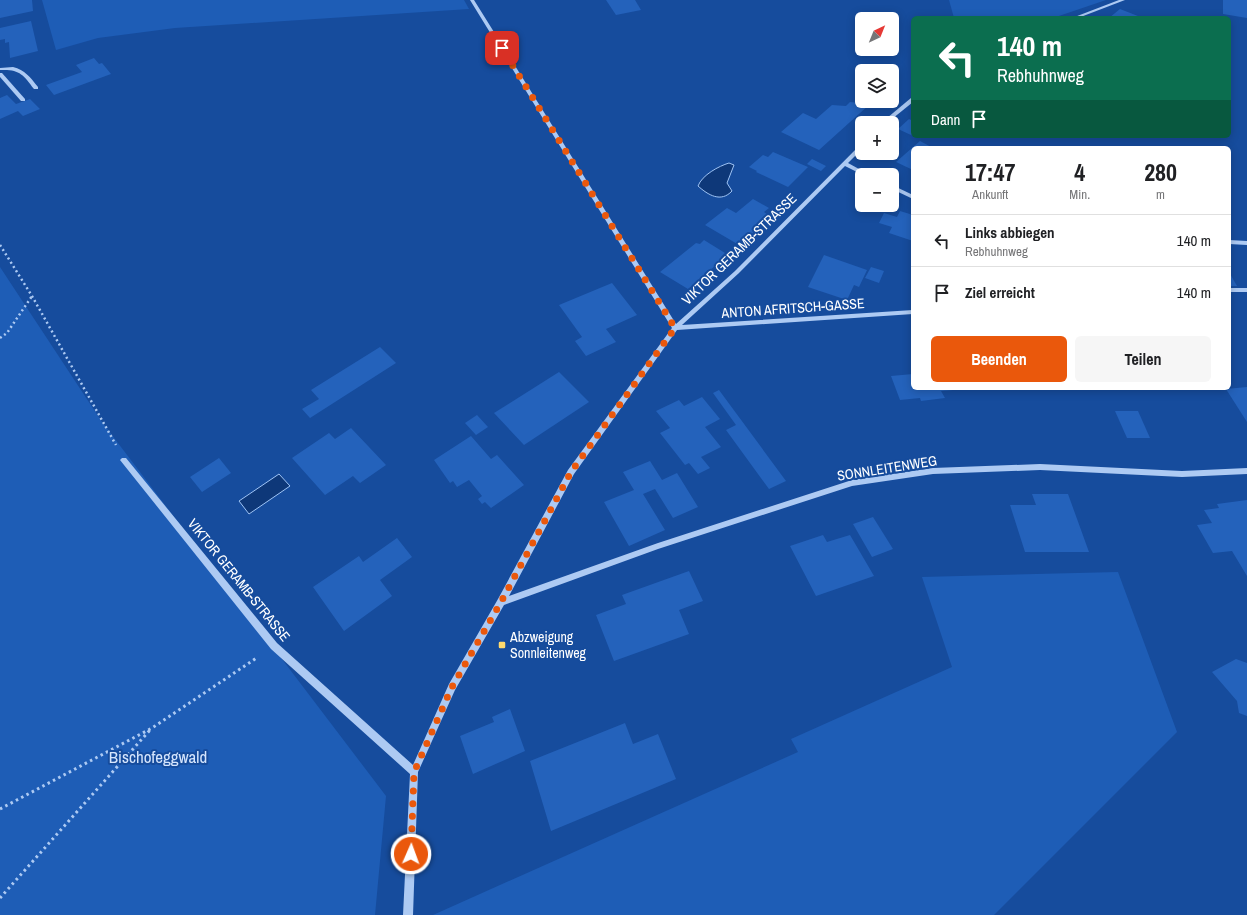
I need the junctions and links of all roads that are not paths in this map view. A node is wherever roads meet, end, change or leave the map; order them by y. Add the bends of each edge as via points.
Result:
1 (472, 0) edge
2 (1123, 0) edge
3 (1079, 16) edge
4 (0, 69) edge
5 (0, 74) edge
6 (36, 88) dead end
7 (23, 100) dead end
8 (911, 101) edge
9 (892, 116) edge
10 (855, 153) edge
11 (845, 164) junction
12 (855, 169) edge
13 (899, 190) edge
14 (911, 196) edge
15 (1231, 242) edge
16 (1247, 243) edge
17 (1231, 290) edge
18 (1247, 290) edge
19 (911, 312) edge
20 (675, 328) junction
21 (124, 460) road end
22 (1247, 471) edge
23 (501, 602) junction
24 (414, 772) junction
25 (408, 915) edge

1 - 20 street
2 - 3 street
4 - 6 street via 18,69 24,72
5 - 7 street
8 - 9 street
10 - 11 street, VIKTOR GERAMB-STRASSE
11 - 12 street
11 - 20 street, VIKTOR GERAMB-STRASSE via 737,272
13 - 14 street
15 - 16 street
17 - 18 street
19 - 20 street, ANTON AFRITSCH-GASSE
20 - 23 street, VIKTOR GERAMB-STRASSE via 571,472
21 - 24 street, VIKTOR GERAMB-STRASSE via 274,646
22 - 23 street, SONNLEITENWEG via 1182,474 1040,467 933,471 852,484 658,546
23 - 24 street, VIKTOR GERAMB-STRASSE via 452,687
24 - 25 street, VIKTOR GERAMB-STRASSE

